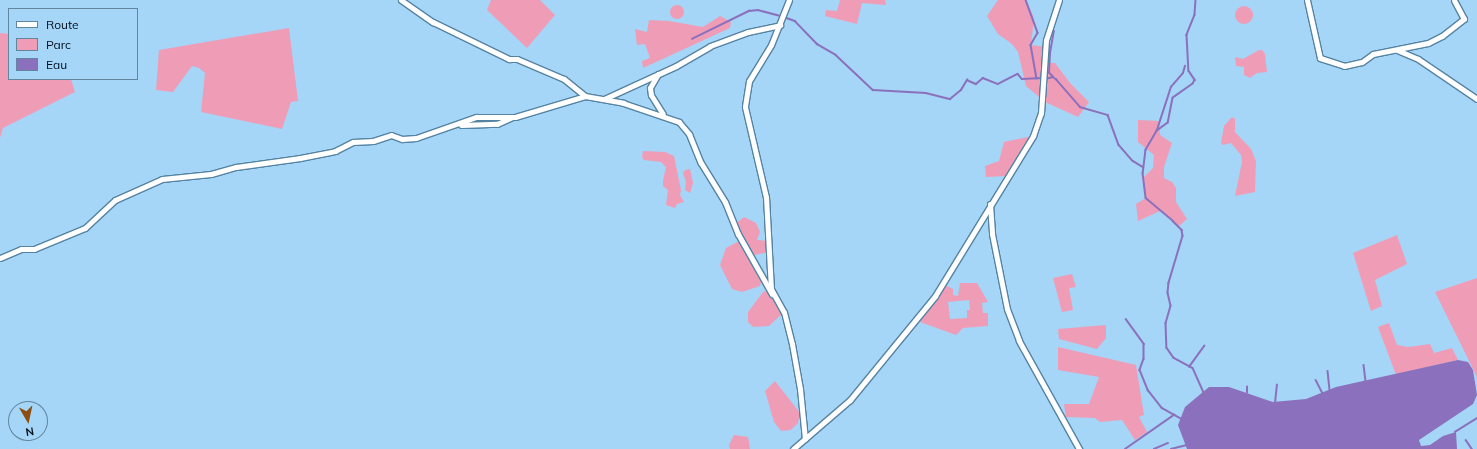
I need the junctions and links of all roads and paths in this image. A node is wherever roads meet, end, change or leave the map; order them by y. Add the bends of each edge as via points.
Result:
1 (401, 0) edge
2 (789, 0) edge
3 (1059, 0) edge
4 (1307, 0) edge
5 (1454, 0) edge
6 (780, 25) junction
7 (1392, 49) junction
8 (659, 72) junction
9 (585, 96) junction
10 (603, 99) junction
11 (1477, 99) edge
12 (664, 115) junction
13 (515, 116) junction
14 (458, 125) junction
15 (990, 203) junction
16 (0, 258) edge
17 (772, 294) junction
18 (805, 439) junction
19 (793, 449) edge
20 (1079, 449) edge

1 - 9 street via 433,22 509,59 517,59 564,79
2 - 6 street
3 - 15 street via 1046,40 1041,113 1033,136
4 - 7 street via 1322,60 1341,66 1351,66 1373,54
5 - 7 street via 1464,16 1460,24 1428,43
6 - 8 street via 748,32 710,46
6 - 17 street via 749,81 745,108 766,197
7 - 11 street via 1406,52
8 - 10 street via 619,94
8 - 12 street via 650,88 653,101
9 - 10 street
9 - 13 street
10 - 12 street
12 - 17 street via 685,127 701,163 725,202 738,234
13 - 14 street via 476,117
13 - 14 street via 497,124
14 - 16 street via 416,138 402,139 391,135 373,141 353,142 328,152 150,183 107,205 85,228 34,249 21,249
15 - 18 street via 934,296 850,400
15 - 20 street via 992,234 1007,309 1019,341
17 - 18 street via 784,312 792,344
18 - 19 street

